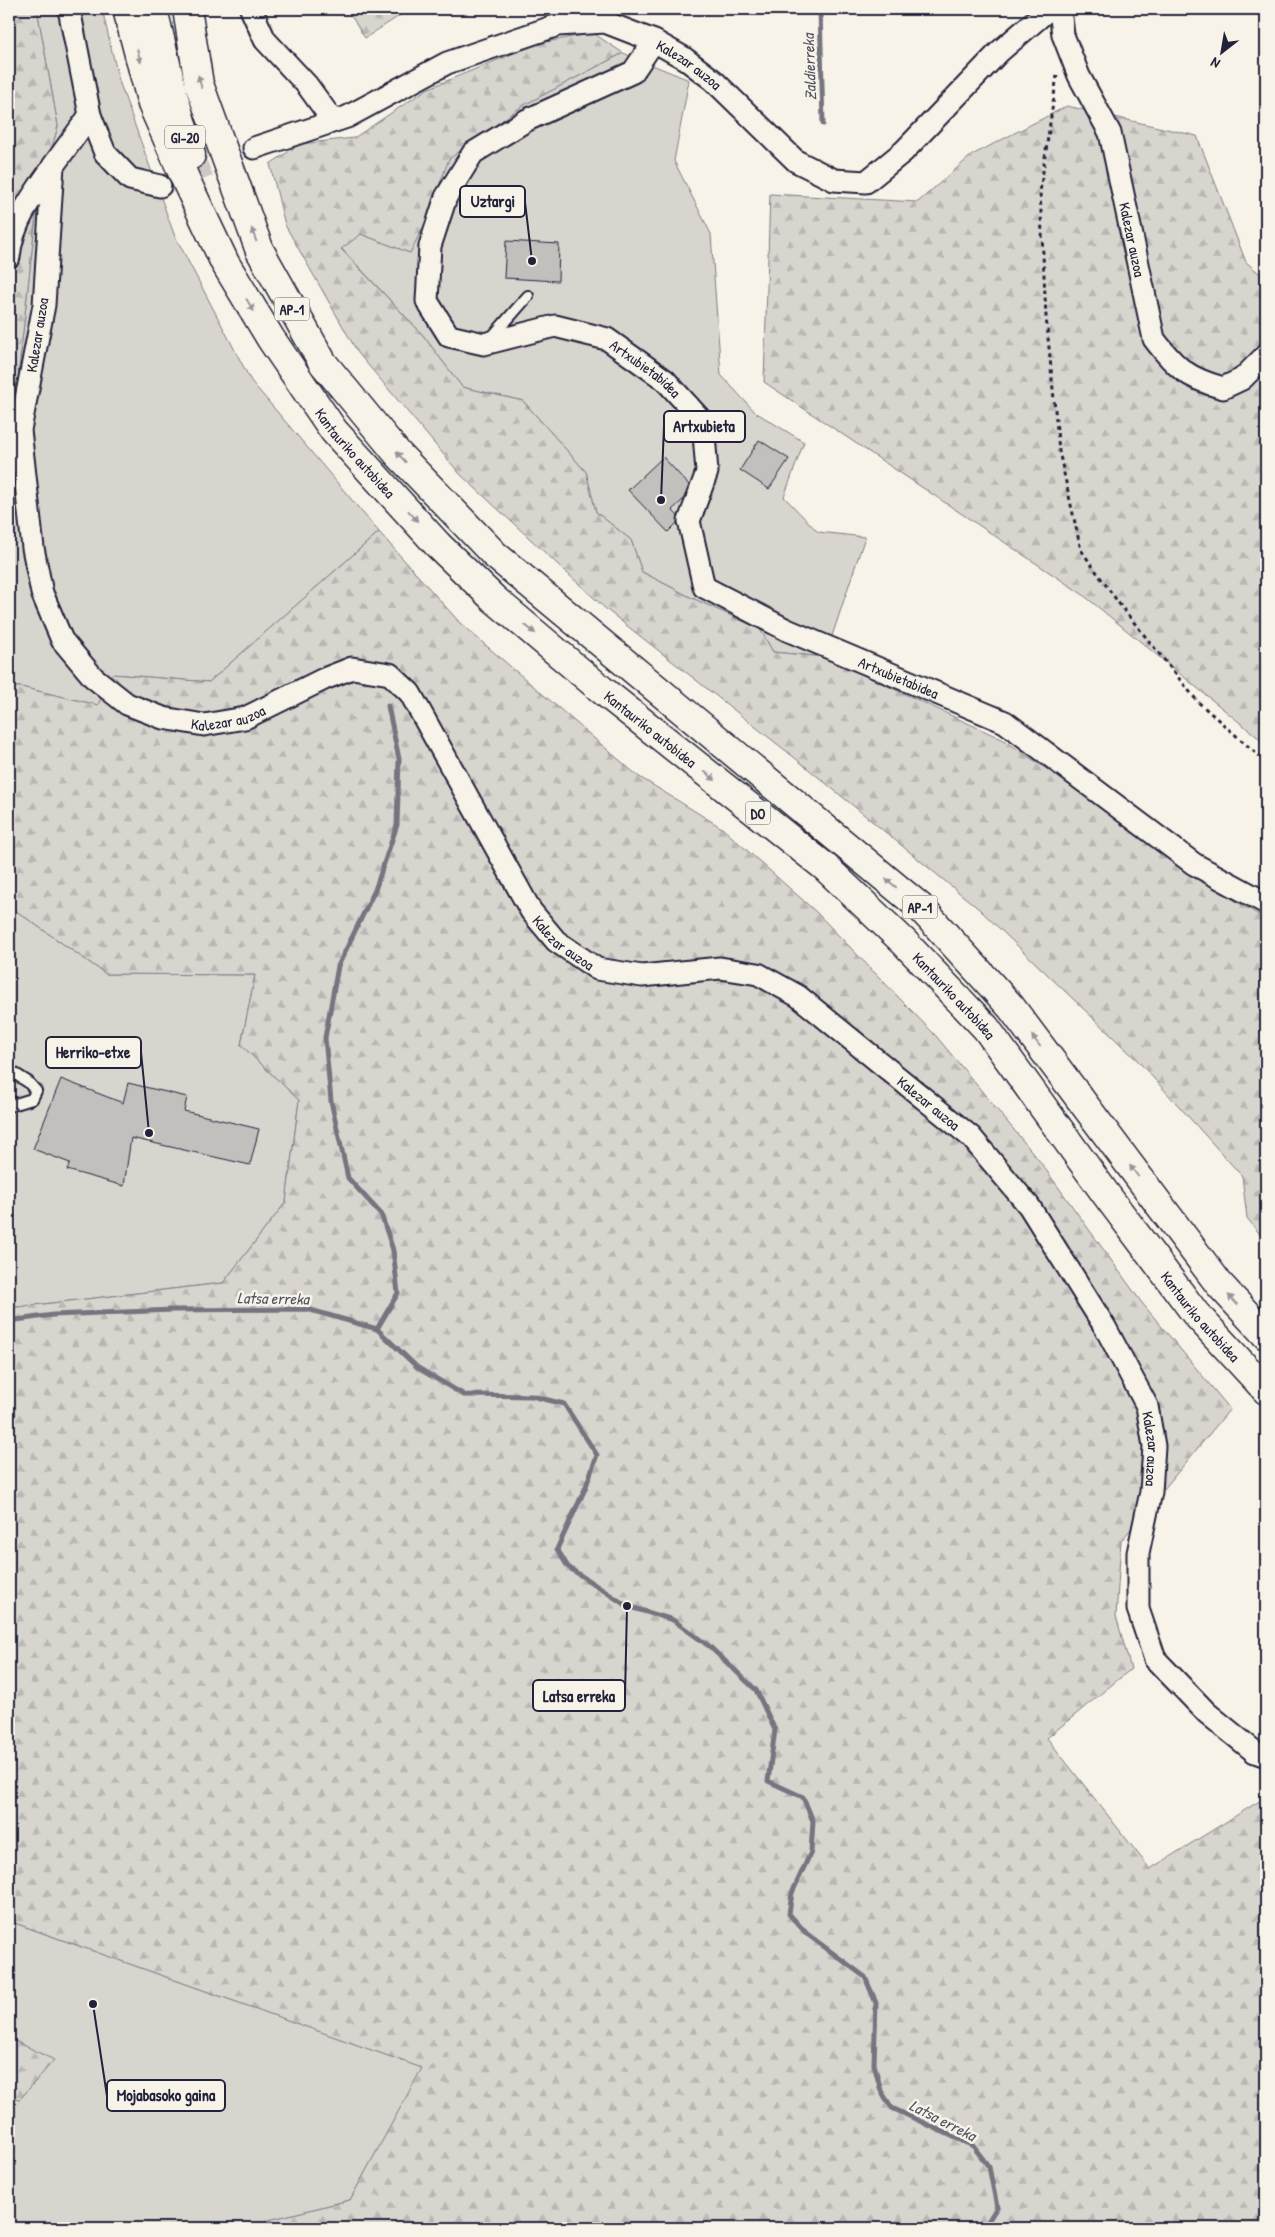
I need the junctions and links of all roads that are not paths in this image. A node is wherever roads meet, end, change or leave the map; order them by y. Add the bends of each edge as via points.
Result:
1 (69, 9) edge
2 (127, 9) edge
3 (153, 9) edge
4 (186, 9) edge
5 (252, 9) edge
6 (1049, 9) edge
7 (1060, 9) edge
8 (654, 40) junction
9 (90, 115) junction
10 (333, 121) junction
11 (254, 148) tunnel mouth
12 (53, 166) junction
13 (160, 186) tunnel mouth
14 (9, 257) edge
15 (225, 263) junction
16 (528, 296) dead end
17 (484, 344) junction
18 (1266, 355) edge
19 (1266, 903) edge
20 (9, 1070) edge
21 (9, 1106) edge
22 (1266, 1335) edge
23 (1266, 1390) edge
24 (1266, 1756) edge

1 - 9 street
2 -> 15 highway, Kantauriko autobidea via 152,104
3 - 15 highway, GI-20 via 174,98
22 -> 4 highway, Kantauriko autobidea / AP-1 via 1219,1284 1011,1007 920,907 495,555 398,454 330,370 260,251 199,84
5 - 10 street via 265,40 307,85
6 - 8 street, Kalezar auzoa via 999,52 904,151 866,182 834,180 796,161 713,80
7 - 18 street, Kalezar auzoa via 1063,36 1079,76 1110,133 1154,339 1173,363 1198,381 1223,388 1242,379
8 - 10 street, Kalezar auzoa via 605,22 558,25 447,63 347,117
8 - 17 street, Artxubietabidea via 633,72 527,120 474,152 446,198 430,246 427,301 449,336
9 - 12 street
9 - 13 street via 106,153 130,179
10 - 11 street, Kalezar auzoa
12 - 14 street via 30,198 10,244
12 - 24 street, Kalezar auzoa via 44,305 20,430 33,548 42,593 62,640 93,677 128,704 163,718 204,725 244,718 352,668 390,674 410,693 531,911 556,941 597,969 642,976 720,968 758,974 798,996 971,1137 1029,1206 1105,1327 1147,1406 1154,1446 1150,1492 1138,1553 1138,1609 1155,1659 1208,1713 1254,1752
15 -> 23 highway, Kantauriko autobidea / DO via 270,339 334,431 438,545 494,599 595,684 825,867 904,942 986,1028 1195,1313
16 - 17 lane
17 - 19 street, Artxubietabidea via 555,326 607,339 665,380 703,422 707,472 689,521 704,587 788,630 1005,722 1194,864
20 - 21 lane via 36,1091 32,1099

